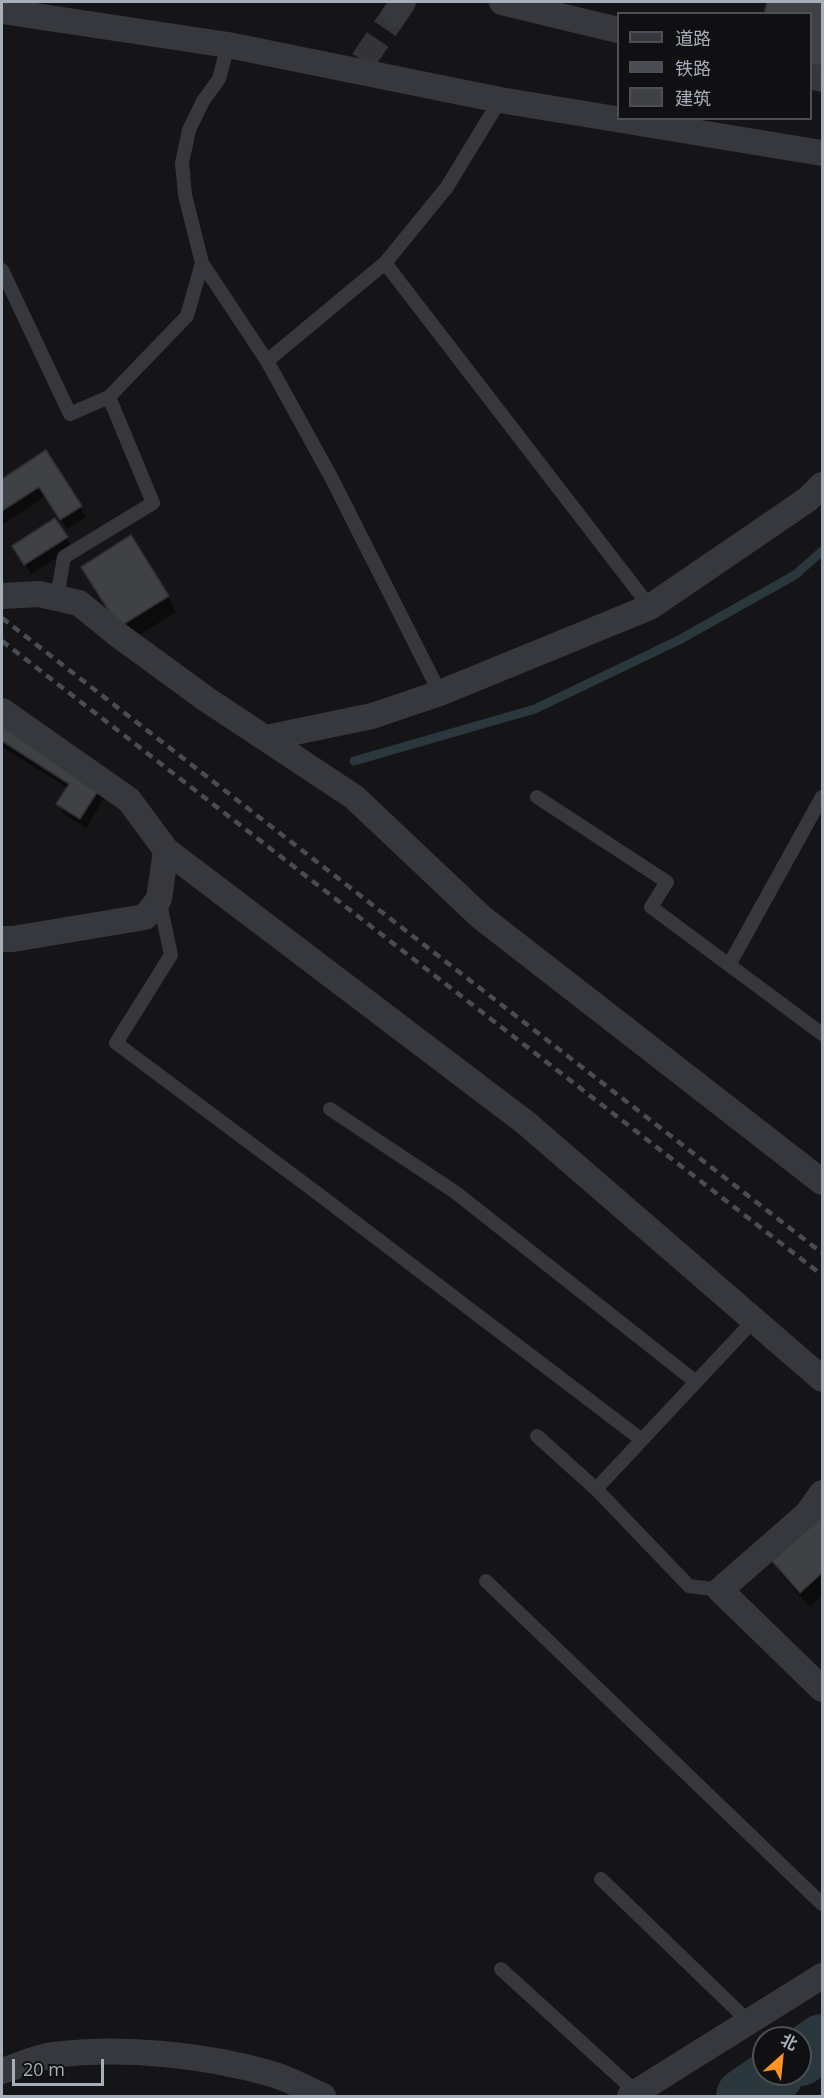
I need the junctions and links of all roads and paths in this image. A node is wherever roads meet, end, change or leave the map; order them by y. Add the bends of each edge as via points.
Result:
1 (502, 2) edge
2 (2, 11) edge
3 (617, 30) edge
4 (228, 45) junction
5 (500, 100) junction
6 (617, 119) edge
7 (622, 120) edge
8 (822, 153) edge
9 (202, 263) junction
10 (385, 263) junction
11 (2, 270) edge
12 (267, 361) junction
13 (108, 397) junction
14 (822, 485) edge
15 (2, 596) edge
16 (57, 598) junction
17 (650, 607) junction
18 (440, 693) junction
19 (2, 711) edge
20 (266, 738) junction
21 (537, 797) dead end
22 (822, 797) edge
23 (166, 850) junction
24 (159, 899) junction
25 (2, 939) edge
26 (729, 964) junction
27 (822, 1034) edge
28 (330, 1109) dead end
29 (822, 1182) edge
30 (754, 1320) junction
31 (822, 1379) edge
32 (696, 1382) junction
33 (537, 1436) dead end
34 (642, 1440) junction
35 (596, 1489) junction
36 (822, 1493) edge
37 (486, 1581) dead end
38 (720, 1590) junction
39 (822, 1689) edge
40 (601, 1879) dead end
41 (822, 1904) edge
42 (501, 1969) dead end
43 (822, 1976) edge
44 (749, 2022) junction
45 (2, 2071) edge
46 (633, 2094) edge
47 (323, 2097) edge

1 - 3 street
2 - 4 street
4 - 5 street via 360,66
4 - 9 lane via 219,80 189,130 182,163 185,195
5 - 6 street
5 - 10 lane via 447,187
7 - 8 street
9 - 12 lane
9 - 13 lane via 187,316
10 - 12 lane
10 - 17 lane
11 - 13 lane via 70,414
12 - 18 lane via 331,477
13 - 16 lane via 153,503 64,557
14 - 17 street via 808,499
15 - 16 street via 39,594
16 - 20 street via 79,603 206,699
17 - 18 street
18 - 20 street via 372,716
19 - 23 street via 129,800
20 - 29 street via 354,797 481,917
21 - 26 lane via 668,882 651,907
22 - 26 lane
23 - 24 street
23 - 30 street via 526,1123
24 - 25 street via 145,917
24 - 34 lane via 171,955 116,1043
26 - 27 lane
28 - 32 lane via 455,1192
30 - 31 street
30 - 32 lane
32 - 34 lane
33 - 35 lane
34 - 35 lane
35 - 38 lane via 689,1586
36 - 38 street via 807,1514
37 - 41 lane
38 - 39 street
40 - 44 lane
42 - 46 lane
43 - 44 street
44 - 46 street
45 - 47 street via 52,2055 182,2056 274,2075

